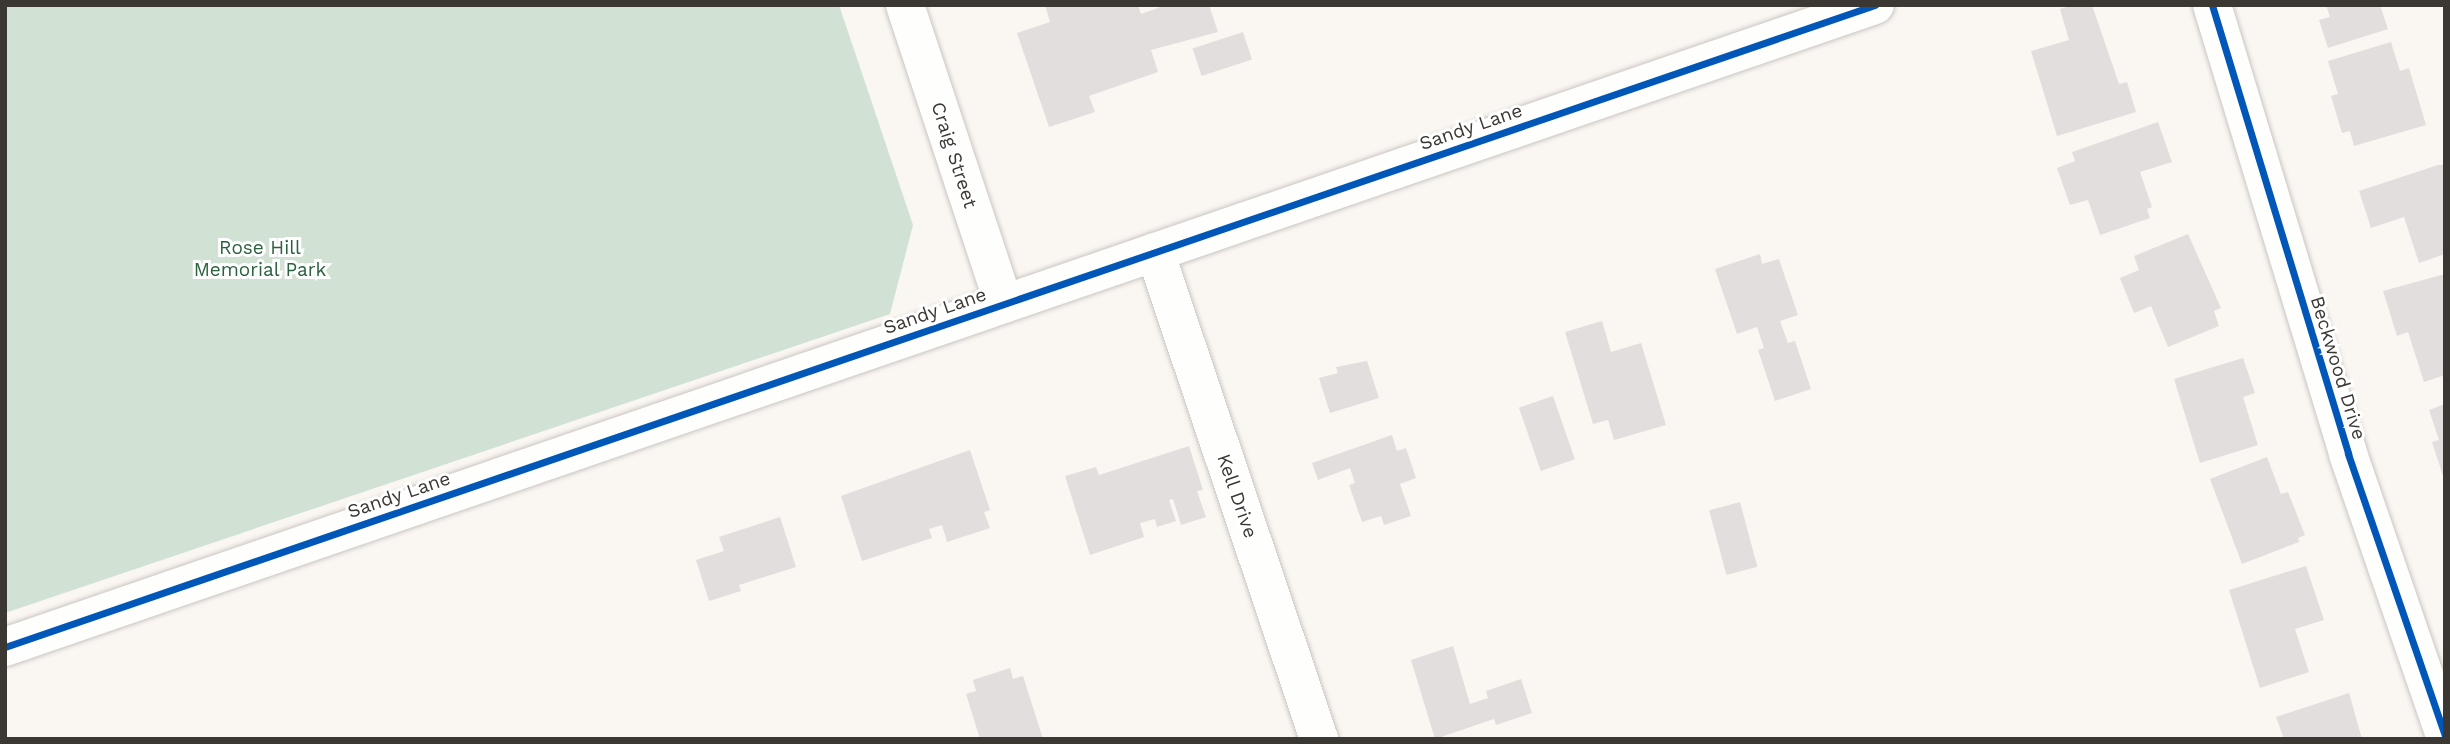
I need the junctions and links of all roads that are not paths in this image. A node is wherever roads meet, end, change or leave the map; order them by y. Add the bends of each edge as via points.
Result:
1 (905, 5) edge
2 (1875, 5) edge
3 (2212, 5) edge
4 (1155, 253) junction
5 (1004, 304) junction
6 (5, 647) edge
7 (2445, 736) edge
8 (1319, 739) edge

1 - 5 street, Craig Street
2 - 4 street, Sandy Lane
3 - 7 street, Beckwood Drive via 2348,454
4 - 5 street, Sandy Lane
4 - 8 street, Kell Drive
5 - 6 street, Sandy Lane

